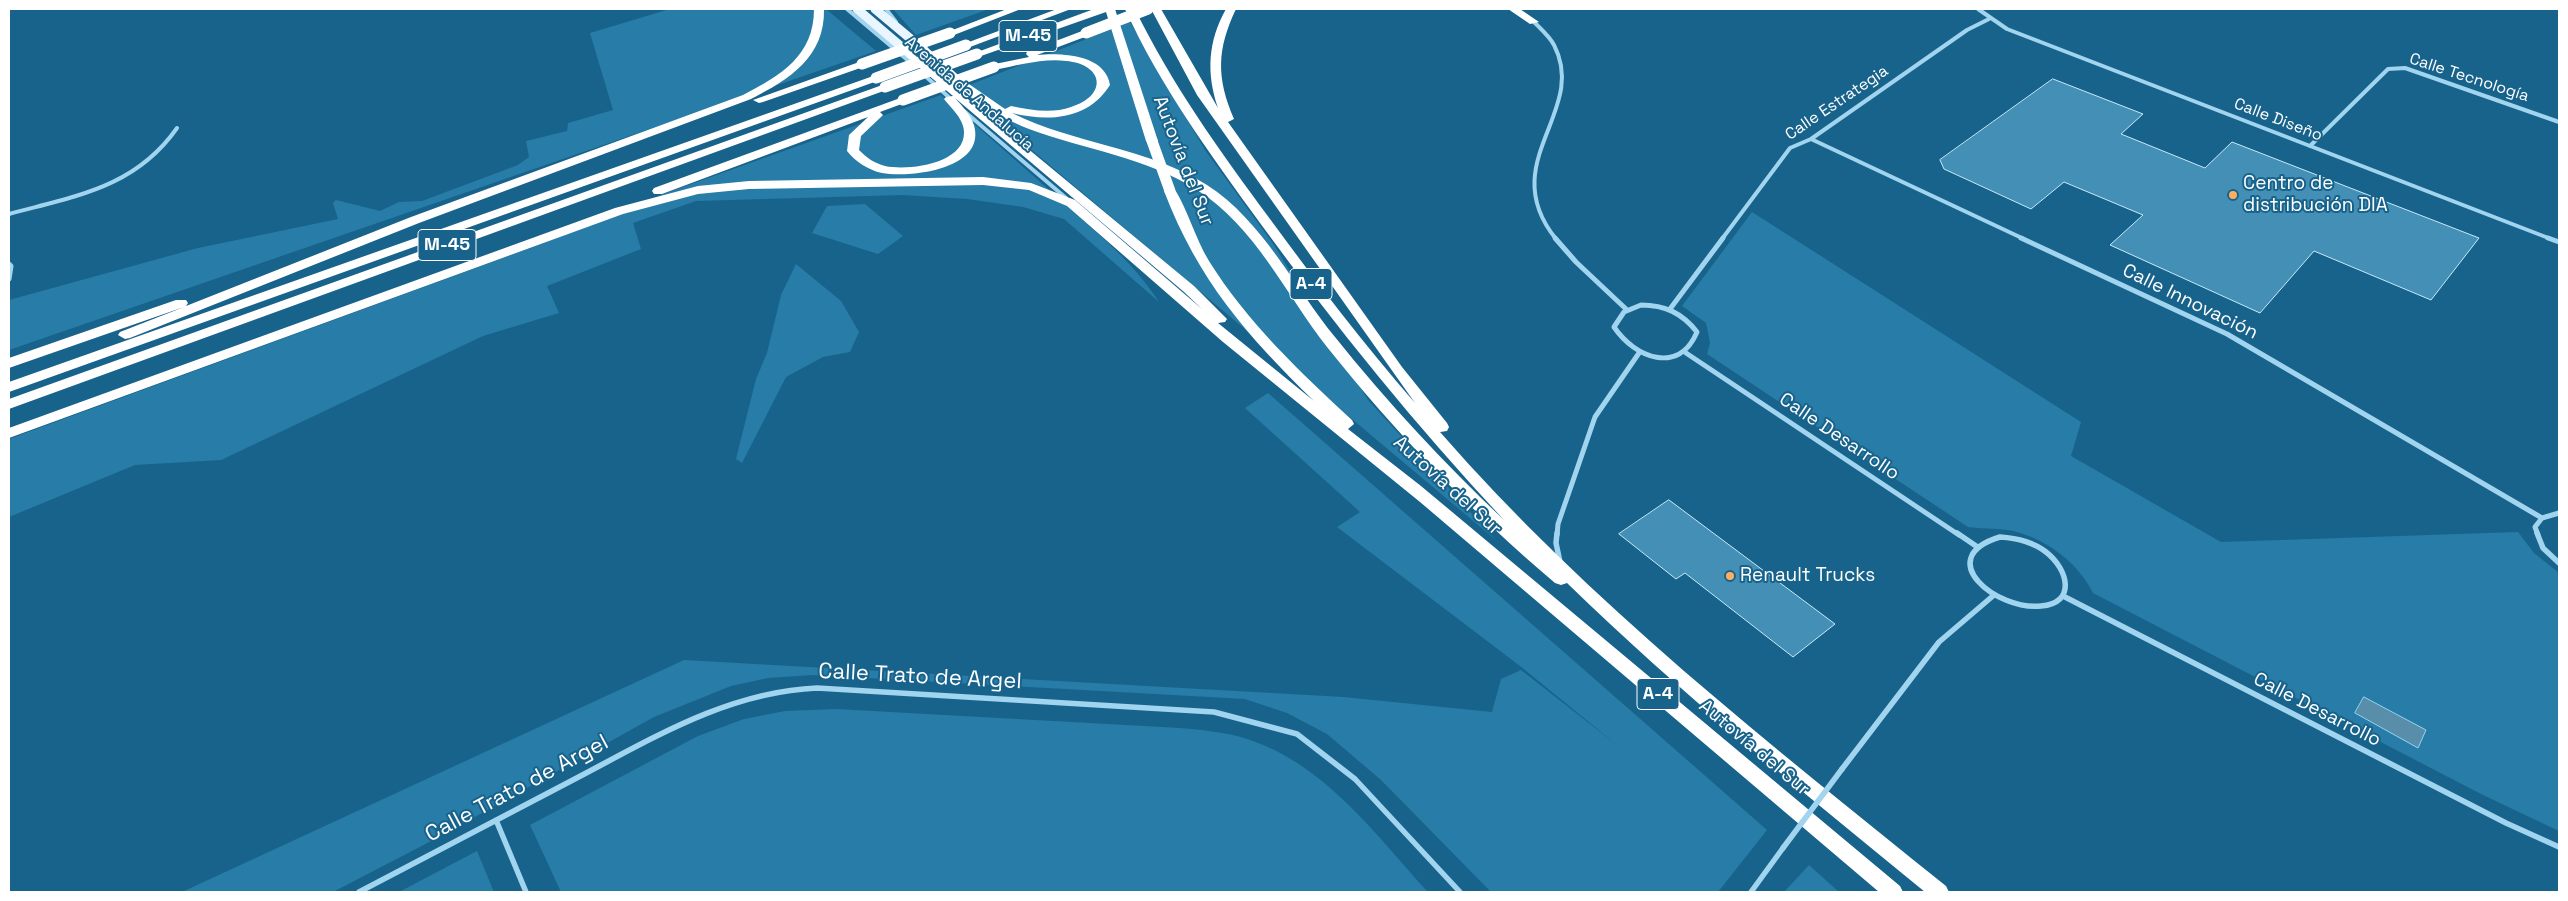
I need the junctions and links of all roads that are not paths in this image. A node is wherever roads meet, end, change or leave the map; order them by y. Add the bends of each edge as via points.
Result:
1 (819, 9) edge
2 (847, 9) edge
3 (857, 9) edge
4 (875, 9) edge
5 (886, 9) edge
6 (1016, 9) edge
7 (1066, 9) edge
8 (1103, 9) edge
9 (1110, 9) edge
10 (1130, 9) edge
11 (1148, 9) edge
12 (1156, 9) edge
13 (1231, 9) edge
14 (1512, 9) edge
15 (1978, 9) edge
16 (1989, 19) junction
17 (1534, 22) joint
18 (905, 34) junction
19 (917, 53) junction
20 (994, 67) junction
21 (880, 82) junction
22 (950, 99) junction
23 (903, 100) junction
24 (2559, 122) edge
25 (177, 128) dead end
26 (1811, 139) junction
27 (2310, 146) junction
28 (1243, 150) junction
29 (1071, 203) junction
30 (9, 214) edge
31 (415, 220) junction
32 (2559, 242) edge
33 (9, 264) edge
34 (9, 279) edge
35 (1626, 309) junction
36 (1670, 309) junction
37 (1639, 353) junction
38 (1686, 353) junction
39 (9, 363) edge
40 (9, 380) edge
41 (9, 387) edge
42 (9, 404) edge
43 (1313, 408) junction
44 (9, 432) edge
45 (1422, 497) junction
46 (2559, 513) edge
47 (2542, 518) junction
48 (1527, 533) junction
49 (1976, 546) junction
50 (2559, 563) edge
51 (1561, 567) junction
52 (1994, 595) junction
53 (2063, 596) junction
54 (1705, 698) junction
55 (496, 820) junction
56 (2559, 847) edge
57 (359, 892) edge
58 (526, 892) edge
59 (1460, 892) edge
60 (1751, 892) edge
61 (1893, 892) edge
62 (1939, 892) edge

1 - 31 highway via 819,25 811,48 772,85 718,110
2 - 22 street, Avenida de Andalucía
3 - 19 main road, Avenida de Andalucía
4 - 18 main road, Avenida de Andalucía
5 - 18 street
6 - 31 highway, bridge
7 - 21 highway, M-45, bridge via 966,45
8 - 21 highway, M-45, bridge via 977,54
9 - 45 highway, Autovía del Sur / A-4, bridge via 1140,111 1181,225 1233,309 1267,349
10 - 48 highway, Autovía del Sur / A-4 via 1157,64 1188,115 1303,273 1378,370
11 - 20 highway, bridge
12 - 28 highway via 1203,95
13 - 28 highway via 1217,39 1213,64 1220,102
14 - 17 highway
15 - 16 street, Calle Diseño
16 - 26 street, Calle Estrategia via 1967,30
16 - 27 street, Calle Diseño via 2006,29
17 - 35 street via 1554,45 1562,67 1562,90 1537,153 1533,176 1537,205 1557,242
18 - 19 main road, Avenida de Andalucía
19 - 20 highway via 956,71 1004,107 1031,114 1047,115 1072,110 1096,98 1104,85 1098,71 1077,59 1047,58
19 - 43 highway via 1189,289
19 - 54 highway via 1002,113 1034,127 1167,170 1202,188 1222,203 1250,234 1311,318 1387,410 1539,562
20 - 23 highway, bridge
21 - 41 highway, M-45
21 - 42 highway, M-45
22 - 23 highway via 966,120 971,133 968,145 959,155 917,172 872,168 857,158 853,151 855,136 872,118
22 - 29 street, Avenida de Andalucía
23 - 44 highway
24 - 27 street, Calle Tecnología via 2405,68 2388,69
25 - 30 street via 169,143 118,181
26 - 36 street, Calle Estrategia via 1790,148
26 - 47 street, Calle Innovación via 2227,334
27 - 32 street, Calle Diseño
28 - 48 highway via 1397,370 1439,424 1510,502
29 - 43 highway
29 - 44 highway via 1031,187 983,181 782,183 698,190 619,211
31 - 39 highway
31 - 40 highway
33 - 34 street via 12,266
35 - 36 street via 1654,304
35 - 37 street via 1618,316 1614,328 1626,345
36 - 38 street via 1690,322 1696,332 1694,344
37 - 38 street via 1667,358
37 - 51 street via 1596,417 1581,453 1558,524 1556,543
38 - 49 street, Calle Desarrollo
43 - 45 highway
45 - 61 highway, Autovía del Sur / A-4
46 - 47 street
47 - 50 street via 2535,527 2538,540
48 - 51 highway, Autovía del Sur / A-4
49 - 52 street via 1970,554 1973,574
49 - 53 street via 2000,537 2032,544 2046,552 2062,568 2067,586
51 - 54 highway, Autovía del Sur / A-4
52 - 53 street via 2025,607 2054,604
52 - 60 street, bridge via 1939,642
53 - 56 street, Calle Desarrollo via 2506,824
54 - 62 highway, Autovía del Sur / A-4
55 - 57 street, Calle Trato de Argel
55 - 58 street
55 - 59 street, Calle Trato de Argel via 688,720 768,691 818,688 1214,712 1297,734 1355,779

